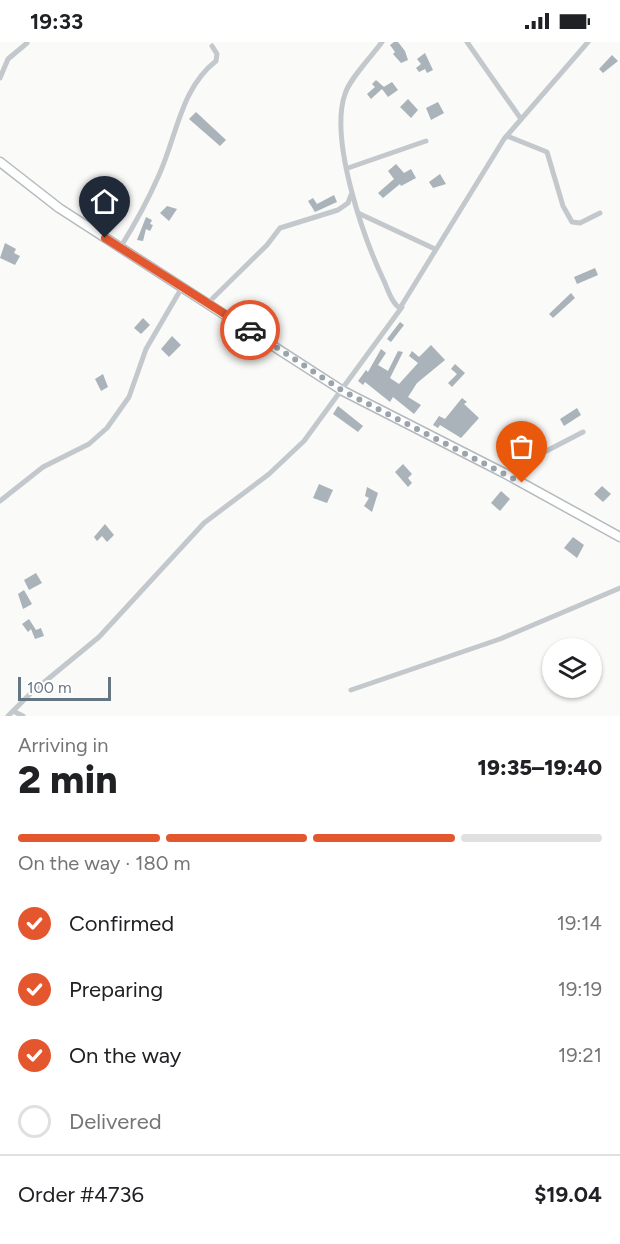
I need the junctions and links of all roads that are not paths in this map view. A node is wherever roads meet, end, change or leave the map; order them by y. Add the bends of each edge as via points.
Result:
1 (382, 42) edge
2 (467, 42) edge
3 (588, 42) edge
4 (27, 43) edge
5 (212, 46) dead end
6 (0, 78) edge
7 (521, 120) junction
8 (507, 136) junction
9 (426, 141) dead end
10 (0, 162) edge
11 (348, 168) junction
12 (351, 195) junction
13 (358, 213) junction
14 (600, 213) dead end
15 (120, 248) junction
16 (435, 249) junction
17 (181, 289) junction
18 (207, 304) junction
19 (402, 307) junction
20 (343, 391) junction
21 (583, 432) dead end
22 (504, 473) junction
23 (0, 501) edge
24 (620, 537) edge
25 (620, 588) edge
26 (351, 690) dead end
27 (10, 713) edge
28 (23, 716) edge

1 - 11 street via 345,93 342,142
2 - 7 street
3 - 7 street
4 - 6 street via 8,59
5 - 15 street via 217,51 216,61 206,67 188,96 159,176
7 - 8 street
8 - 14 street via 546,149 563,206 572,222 580,223
8 - 16 street
9 - 11 street
10 - 15 main road via 59,208
11 - 12 street
12 - 13 street
12 - 18 street via 338,210 280,228
13 - 16 street
13 - 19 street via 374,260 394,302
15 - 17 main road
16 - 19 street
17 - 18 main road
17 - 23 street via 146,349 129,397 107,428 89,444 43,468
18 - 20 main road
19 - 20 street
20 - 22 main road
20 - 27 street via 287,459 204,523 99,637
21 - 22 street
22 - 24 main road
25 - 26 street via 500,639
27 - 28 street

